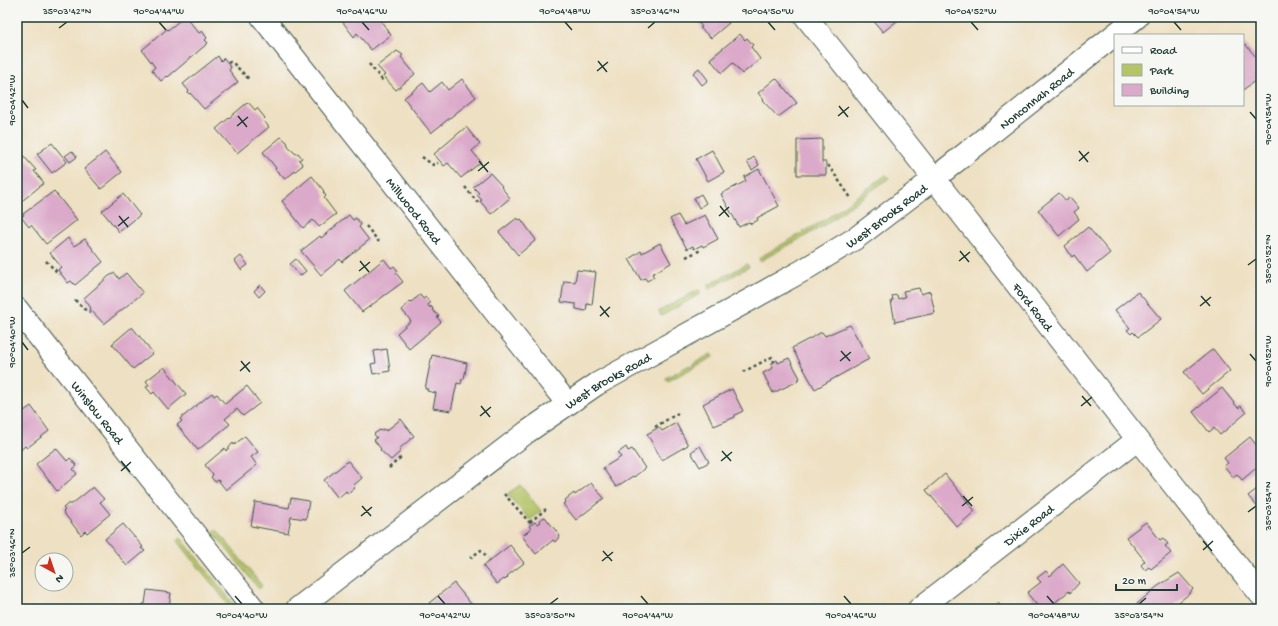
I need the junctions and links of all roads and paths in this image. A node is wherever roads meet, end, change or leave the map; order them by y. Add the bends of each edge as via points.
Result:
1 (262, 17) edge
2 (806, 17) edge
3 (1137, 17) edge
4 (1116, 34) edge
5 (1114, 35) edge
6 (228, 63) dead end
7 (369, 64) dead end
8 (250, 80) dead end
9 (383, 81) dead end
10 (422, 157) dead end
11 (438, 162) dead end
12 (828, 165) dead end
13 (935, 178) junction
14 (465, 187) dead end
15 (852, 198) dead end
16 (480, 199) dead end
17 (366, 226) dead end
18 (379, 242) dead end
19 (701, 250) dead end
20 (686, 257) dead end
21 (46, 261) dead end
22 (59, 274) dead end
23 (75, 300) dead end
24 (17, 309) edge
25 (90, 312) dead end
26 (774, 362) dead end
27 (743, 372) dead end
28 (567, 403) junction
29 (678, 414) dead end
30 (655, 426) dead end
31 (1137, 440) junction
32 (398, 456) dead end
33 (389, 468) dead end
34 (504, 494) dead end
35 (546, 509) dead end
36 (470, 558) dead end
37 (488, 558) dead end
38 (1261, 595) edge
39 (254, 609) edge
40 (297, 609) edge
41 (919, 609) edge

1 - 28 street, Millwood Road
2 - 13 street, Ford Road
3 - 4 street, Nonconnah Road
5 - 13 street, Nonconnah Road
6 - 8 path via 233,63
7 - 9 path
10 - 11 path via 433,165
12 - 15 path
13 - 28 street, West Brooks Road via 856,238 802,271 603,380
13 - 31 street, Ford Road
14 - 16 path via 477,202
17 - 18 path
19 - 20 path
21 - 22 path
23 - 25 path
24 - 39 street, Winslow Road
26 - 27 path via 772,358
28 - 40 street, West Brooks Road
29 - 30 path
31 - 38 street, Ford Road
31 - 41 street, Dixie Road
32 - 33 path via 400,458
34 - 35 path via 531,523
36 - 37 path via 481,550

